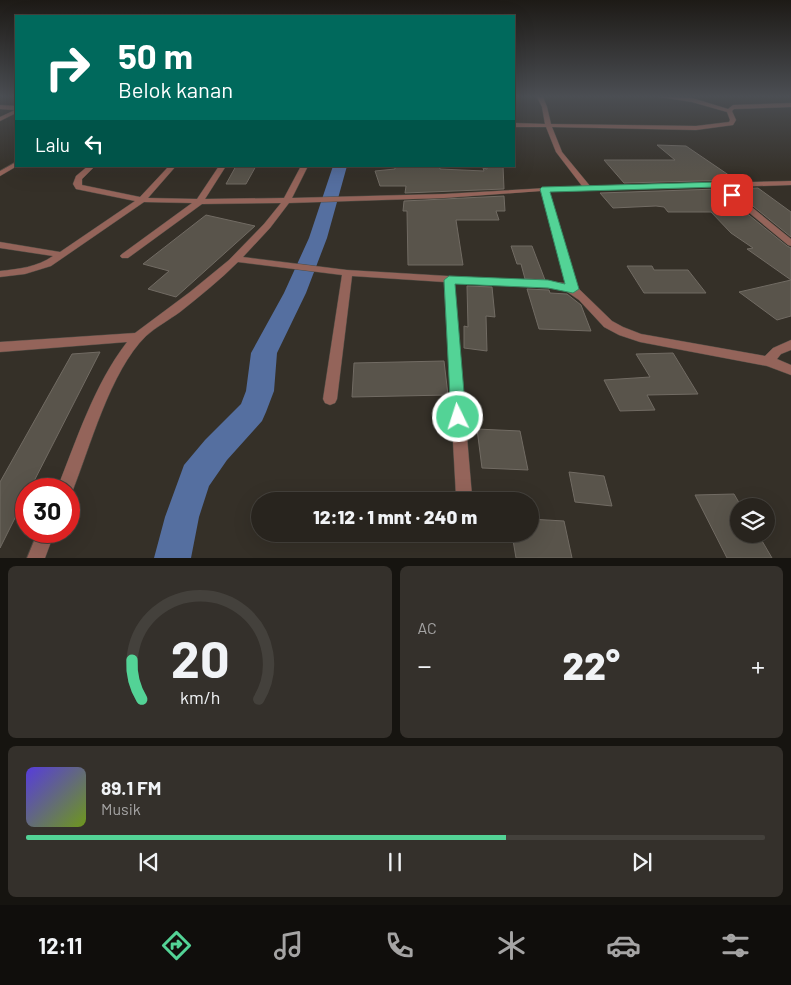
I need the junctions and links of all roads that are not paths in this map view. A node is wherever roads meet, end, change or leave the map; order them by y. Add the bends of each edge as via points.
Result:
1 (731, 123) edge
2 (515, 125) edge
3 (549, 125) junction
4 (15, 165) edge
5 (91, 167) edge
6 (172, 167) edge
7 (222, 167) edge
8 (304, 167) edge
9 (0, 174) edge
10 (791, 183) edge
11 (720, 185) junction
12 (545, 189) junction
13 (589, 189) junction
14 (142, 200) junction
15 (199, 202) junction
16 (287, 202) junction
17 (791, 243) edge
18 (0, 245) edge
19 (63, 255) junction
20 (125, 256) dead end
21 (237, 259) junction
22 (347, 273) junction
23 (0, 274) edge
24 (449, 280) junction
25 (573, 289) junction
26 (138, 337) junction
27 (791, 345) edge
28 (0, 347) edge
29 (768, 362) junction
30 (791, 370) edge
31 (330, 399) dead end
32 (70, 478) edge
33 (464, 492) edge
34 (42, 543) edge
35 (36, 558) edge

1 - 3 street via 717,127 678,128
2 - 3 street
3 - 13 street via 563,158
4 - 9 street
5 - 14 street via 78,178 79,186
6 - 14 street
7 - 15 street
8 - 16 street
10 - 11 street
11 - 13 street
11 - 17 street
12 - 13 street
12 - 16 street
12 - 25 street
14 - 15 street
14 - 19 street
15 - 16 street
15 - 20 street
16 - 21 street
18 - 19 street
19 - 23 street via 38,268
21 - 22 street
21 - 26 street
22 - 24 street
22 - 31 street
24 - 25 street via 548,284
24 - 33 street
25 - 29 street via 609,325 623,332
26 - 28 street
26 - 32 street via 113,373
27 - 29 street via 777,351
29 - 30 street
34 - 35 street

